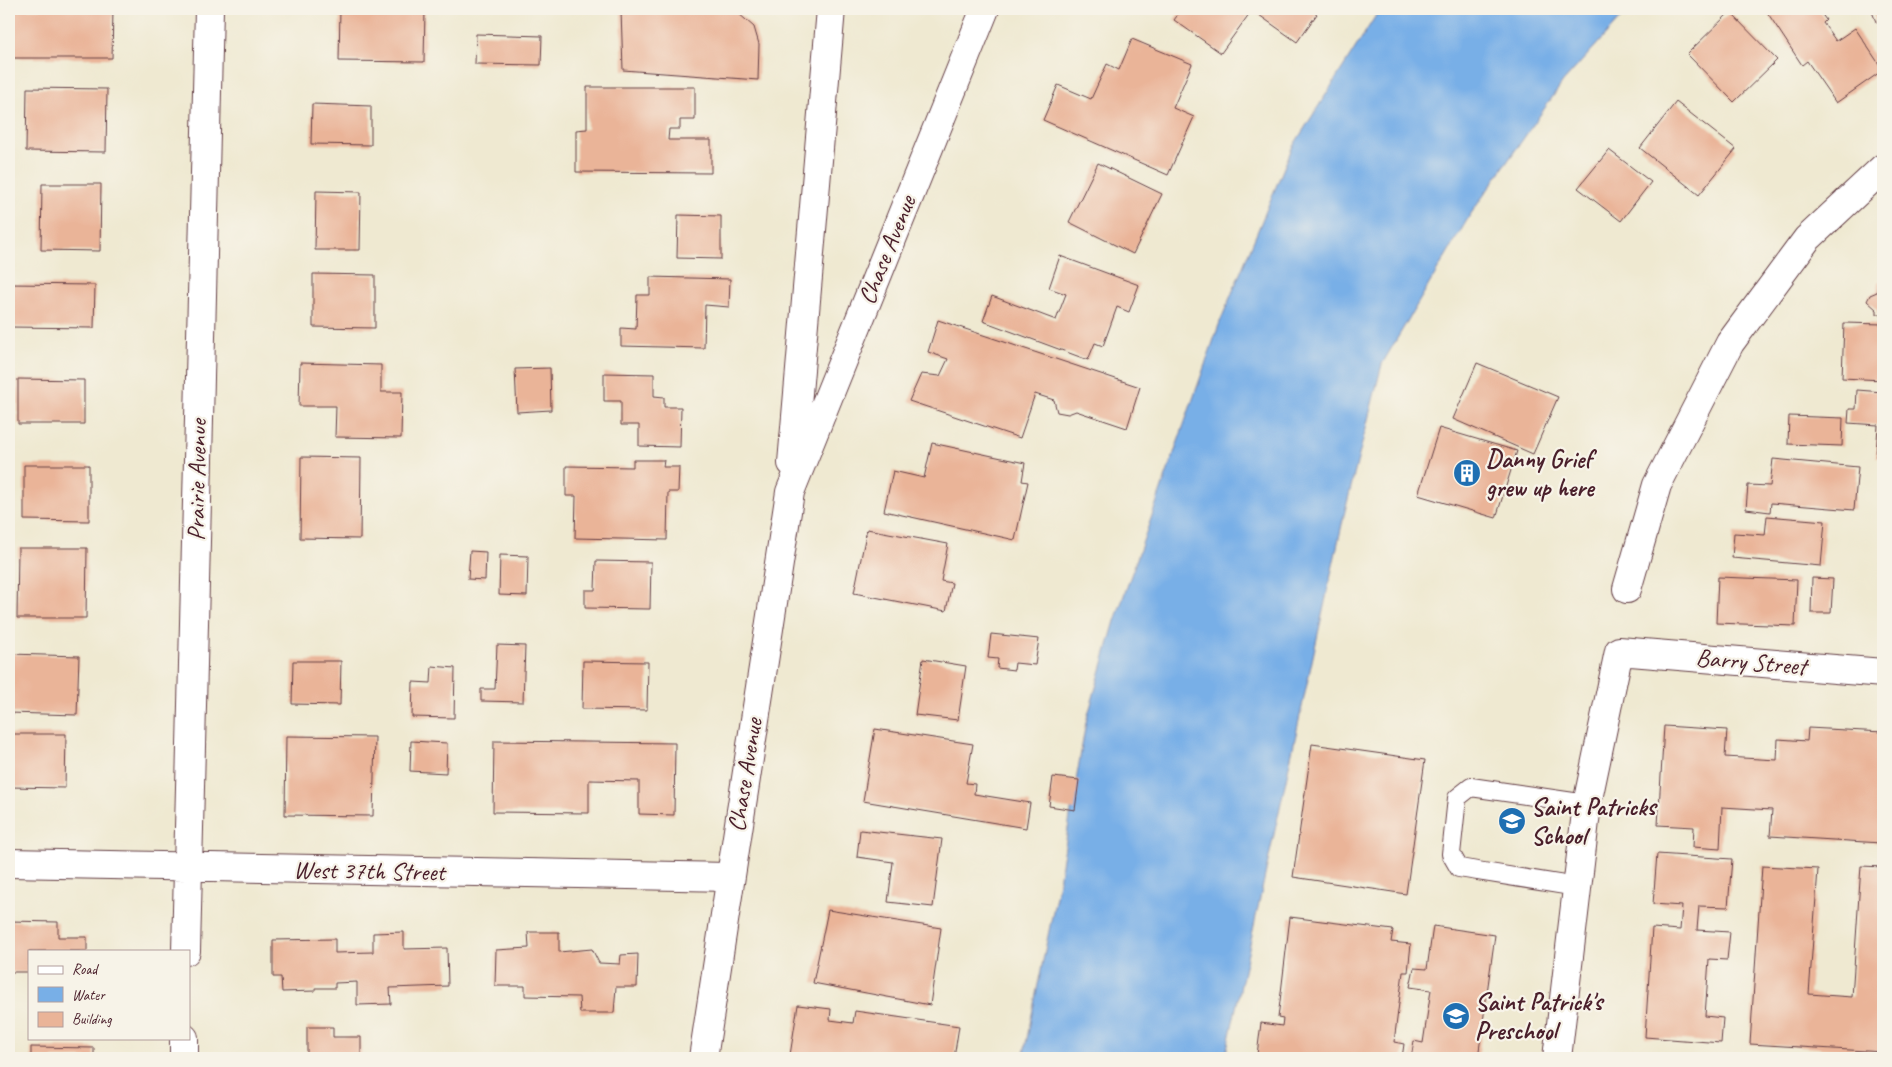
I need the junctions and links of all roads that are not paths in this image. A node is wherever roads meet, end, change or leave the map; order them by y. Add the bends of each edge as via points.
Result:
1 (209, 9) edge
2 (831, 9) edge
3 (985, 9) edge
4 (1883, 168) edge
5 (790, 492) junction
6 (1627, 589) dead end
7 (1883, 673) edge
8 (1587, 804) junction
9 (9, 863) edge
10 (187, 867) junction
11 (729, 877) junction
12 (1577, 887) junction
13 (186, 950) edge
14 (184, 1040) edge
15 (184, 1058) edge
16 (703, 1058) edge
17 (1557, 1058) edge

1 - 10 street, Prairie Avenue
2 - 5 street, Chase Avenue
3 - 5 street, Chase Avenue
4 - 6 street via 1807,239 1730,343 1658,485
5 - 11 street, Chase Avenue
7 - 8 street, Barry Street via 1619,651
8 - 12 street
8 - 12 lane via 1471,787 1457,798 1451,854 1458,868
9 - 10 street, West 37th Street
10 - 11 street, West 37th Street
10 - 13 street, Prairie Avenue
11 - 16 street, Chase Avenue
12 - 17 street
14 - 15 street

